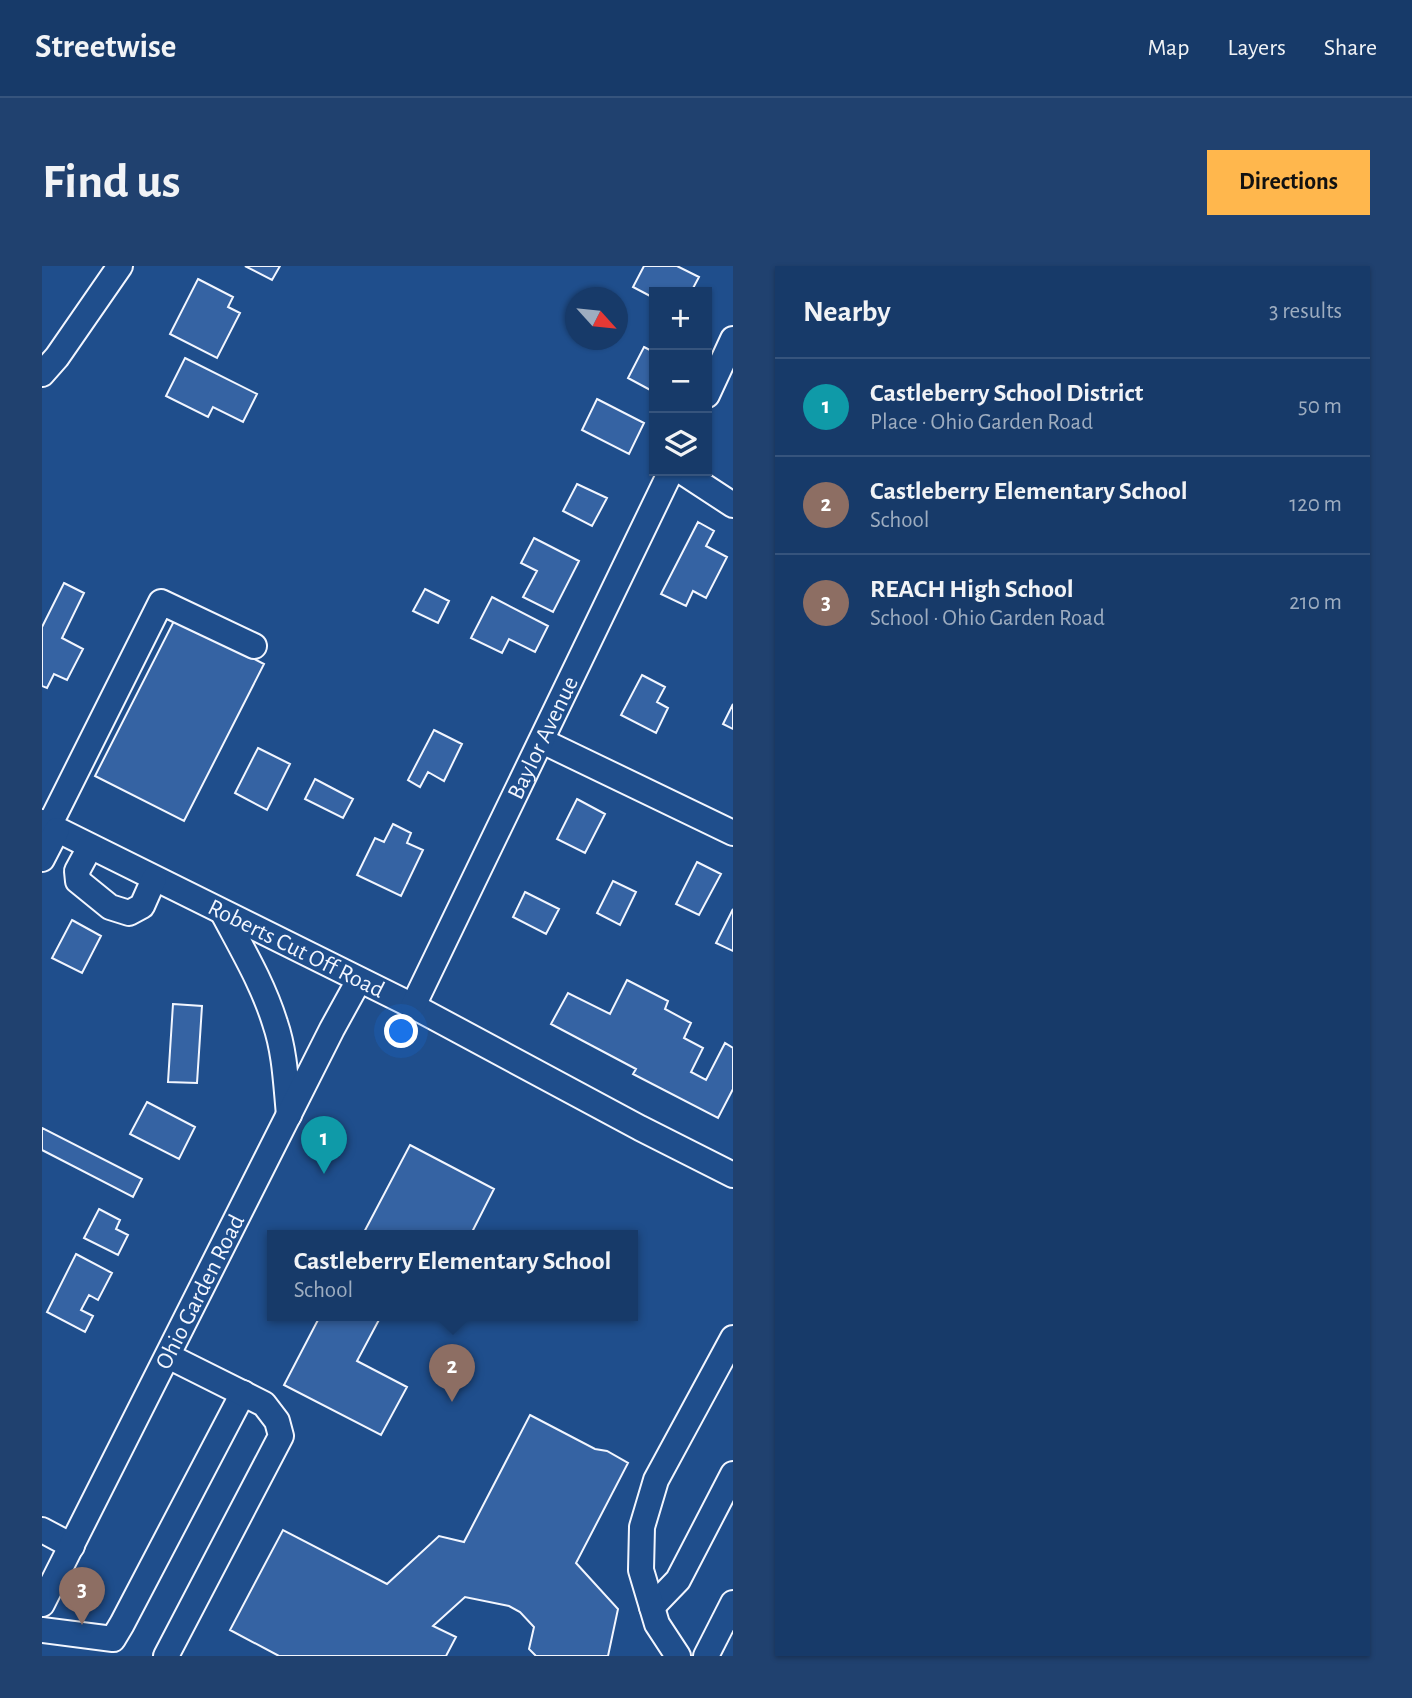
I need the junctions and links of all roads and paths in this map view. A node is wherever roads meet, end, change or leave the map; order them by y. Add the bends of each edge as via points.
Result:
1 (116, 267) edge
2 (733, 339) edge
3 (42, 374) edge
4 (712, 384) edge
5 (669, 476) edge
6 (689, 476) edge
7 (733, 505) edge
8 (254, 646) dead end
9 (542, 741) junction
10 (49, 826) edge
11 (733, 833) edge
12 (90, 847) junction
13 (42, 859) edge
14 (154, 879) junction
15 (223, 914) junction
16 (359, 980) junction
17 (413, 1006) junction
18 (289, 1115) junction
19 (733, 1175) edge
20 (733, 1338) edge
21 (169, 1356) junction
22 (243, 1393) junction
23 (733, 1474) edge
24 (42, 1531) edge
25 (72, 1546) junction
26 (50, 1567) edge
27 (733, 1603) edge
28 (42, 1604) edge
29 (652, 1607) junction
30 (42, 1630) edge
31 (166, 1656) edge
32 (678, 1656) edge
33 (706, 1656) edge

1 - 3 street
2 - 4 street
5 - 9 street, Baylor Avenue
6 - 7 street
8 - 10 street via 161,601
9 - 11 street
9 - 17 street, Baylor Avenue
10 - 12 street, Roberts Cut Off Road
10 - 13 street
12 - 14 street, Roberts Cut Off Road
12 - 14 street via 77,871 78,881 110,907 129,913 142,906
14 - 15 street, Roberts Cut Off Road
15 - 16 street, Roberts Cut Off Road
15 - 18 street via 276,1024
16 - 17 street, Roberts Cut Off Road
16 - 18 street, Ohio Garden Road
17 - 19 street, Roberts Cut Off Road
18 - 21 street, Ohio Garden Road
20 - 29 street via 656,1480 642,1527 641,1570
21 - 22 street
21 - 25 street, Ohio Garden Road
22 - 30 street via 113,1639
22 - 31 street via 264,1404 277,1421 281,1436
23 - 29 street via 678,1580
24 - 25 street
25 - 26 street, Ohio Garden Road
26 - 28 street, Ohio Garden Road
27 - 33 street
29 - 32 street via 657,1624

